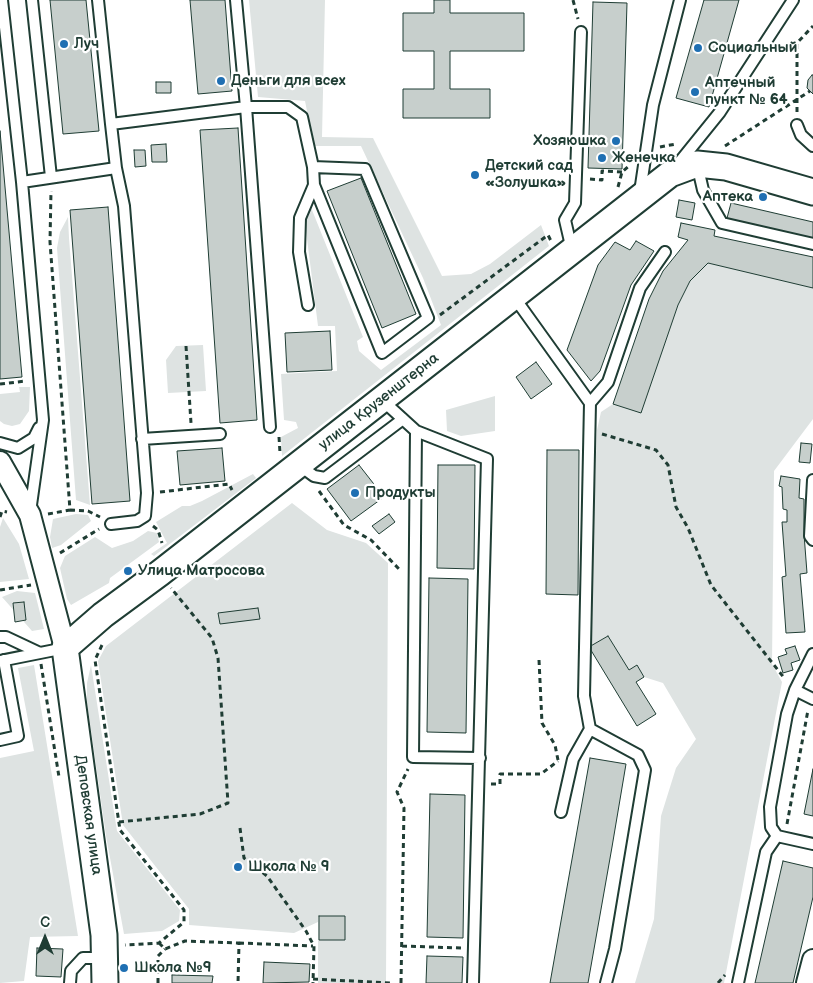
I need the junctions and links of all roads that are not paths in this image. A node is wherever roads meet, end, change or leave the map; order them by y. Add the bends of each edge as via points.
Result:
1 (2, 0) edge
2 (32, 0) edge
3 (98, 0) edge
4 (236, 0) edge
5 (680, 0) edge
6 (793, 0) edge
7 (581, 32) road end
8 (5, 74) edge
9 (246, 107) junction
10 (111, 124) junction
11 (797, 125) road end
12 (813, 146) edge
13 (697, 164) junction
14 (313, 167) junction
15 (116, 168) junction
16 (670, 174) junction
17 (51, 177) junction
18 (22, 182) junction
19 (314, 185) junction
20 (813, 192) edge
21 (640, 198) junction
22 (813, 244) edge
23 (563, 249) junction
24 (665, 252) dead end
25 (514, 296) junction
26 (308, 305) dead end
27 (382, 400) junction
28 (590, 403) junction
29 (403, 419) junction
30 (42, 420) junction
31 (270, 427) road end
32 (416, 431) junction
33 (220, 434) dead end
34 (142, 439) junction
35 (0, 443) edge
36 (0, 462) edge
37 (298, 465) junction
38 (813, 480) edge
39 (30, 515) junction
40 (111, 524) road end
41 (813, 540) edge
42 (0, 637) edge
43 (65, 648) junction
44 (40, 653) junction
45 (813, 654) edge
46 (2, 660) edge
47 (795, 690) junction
48 (813, 699) edge
49 (590, 729) junction
50 (0, 740) edge
51 (480, 758) junction
52 (561, 812) dead end
53 (781, 837) junction
54 (813, 844) edge
55 (105, 958) junction
56 (813, 960) edge
57 (70, 983) edge
58 (105, 983) edge
59 (473, 983) edge
60 (606, 983) edge
61 (738, 983) edge
62 (807, 983) edge

1 - 8 lane
2 - 17 lane
3 - 10 lane
4 - 9 lane
5 - 21 lane via 654,105
6 - 16 lane via 720,112
7 - 23 lane via 575,203 565,220
8 - 18 lane
9 - 10 lane
9 - 14 lane via 288,108 302,117
9 - 31 lane
10 - 15 lane
11 - 12 lane via 801,135
13 - 16 street, улица Крузенштерна
13 - 20 street via 726,168
13 - 22 lane via 703,190 722,223
14 - 19 lane
14 - 19 lane via 365,169 428,318 382,353
15 - 17 lane
15 - 34 lane via 124,206
16 - 21 street, улица Крузенштерна
17 - 18 lane
18 - 30 lane
19 - 26 lane via 300,218 299,252
21 - 23 street, улица Крузенштерна
23 - 25 street, улица Крузенштерна
24 - 28 lane via 640,288 608,382
25 - 27 street, улица Крузенштерна
25 - 28 lane
27 - 29 lane
27 - 37 street, улица Крузенштерна
28 - 49 lane via 584,696
29 - 32 lane
29 - 37 lane via 325,478
30 - 35 lane via 34,438 18,448
30 - 39 lane
32 - 51 lane via 487,459
32 - 51 lane via 413,757
33 - 34 lane
34 - 40 lane via 145,516 137,521
36 - 39 street
37 - 43 street, улица Крузенштерна
38 - 41 lane via 810,536
39 - 43 street
42 - 44 lane
43 - 44 lane
43 - 55 street, Деповская улица
44 - 46 lane
45 - 47 lane
46 - 50 lane via 18,736
47 - 48 lane
47 - 53 lane via 787,714 770,807 771,827
49 - 52 lane via 573,759
49 - 60 lane via 638,755 645,770 615,949
51 - 59 lane
53 - 54 lane
53 - 61 lane via 766,852
55 - 57 lane via 83,958 70,971
55 - 58 street, Деповская улица
56 - 62 street

